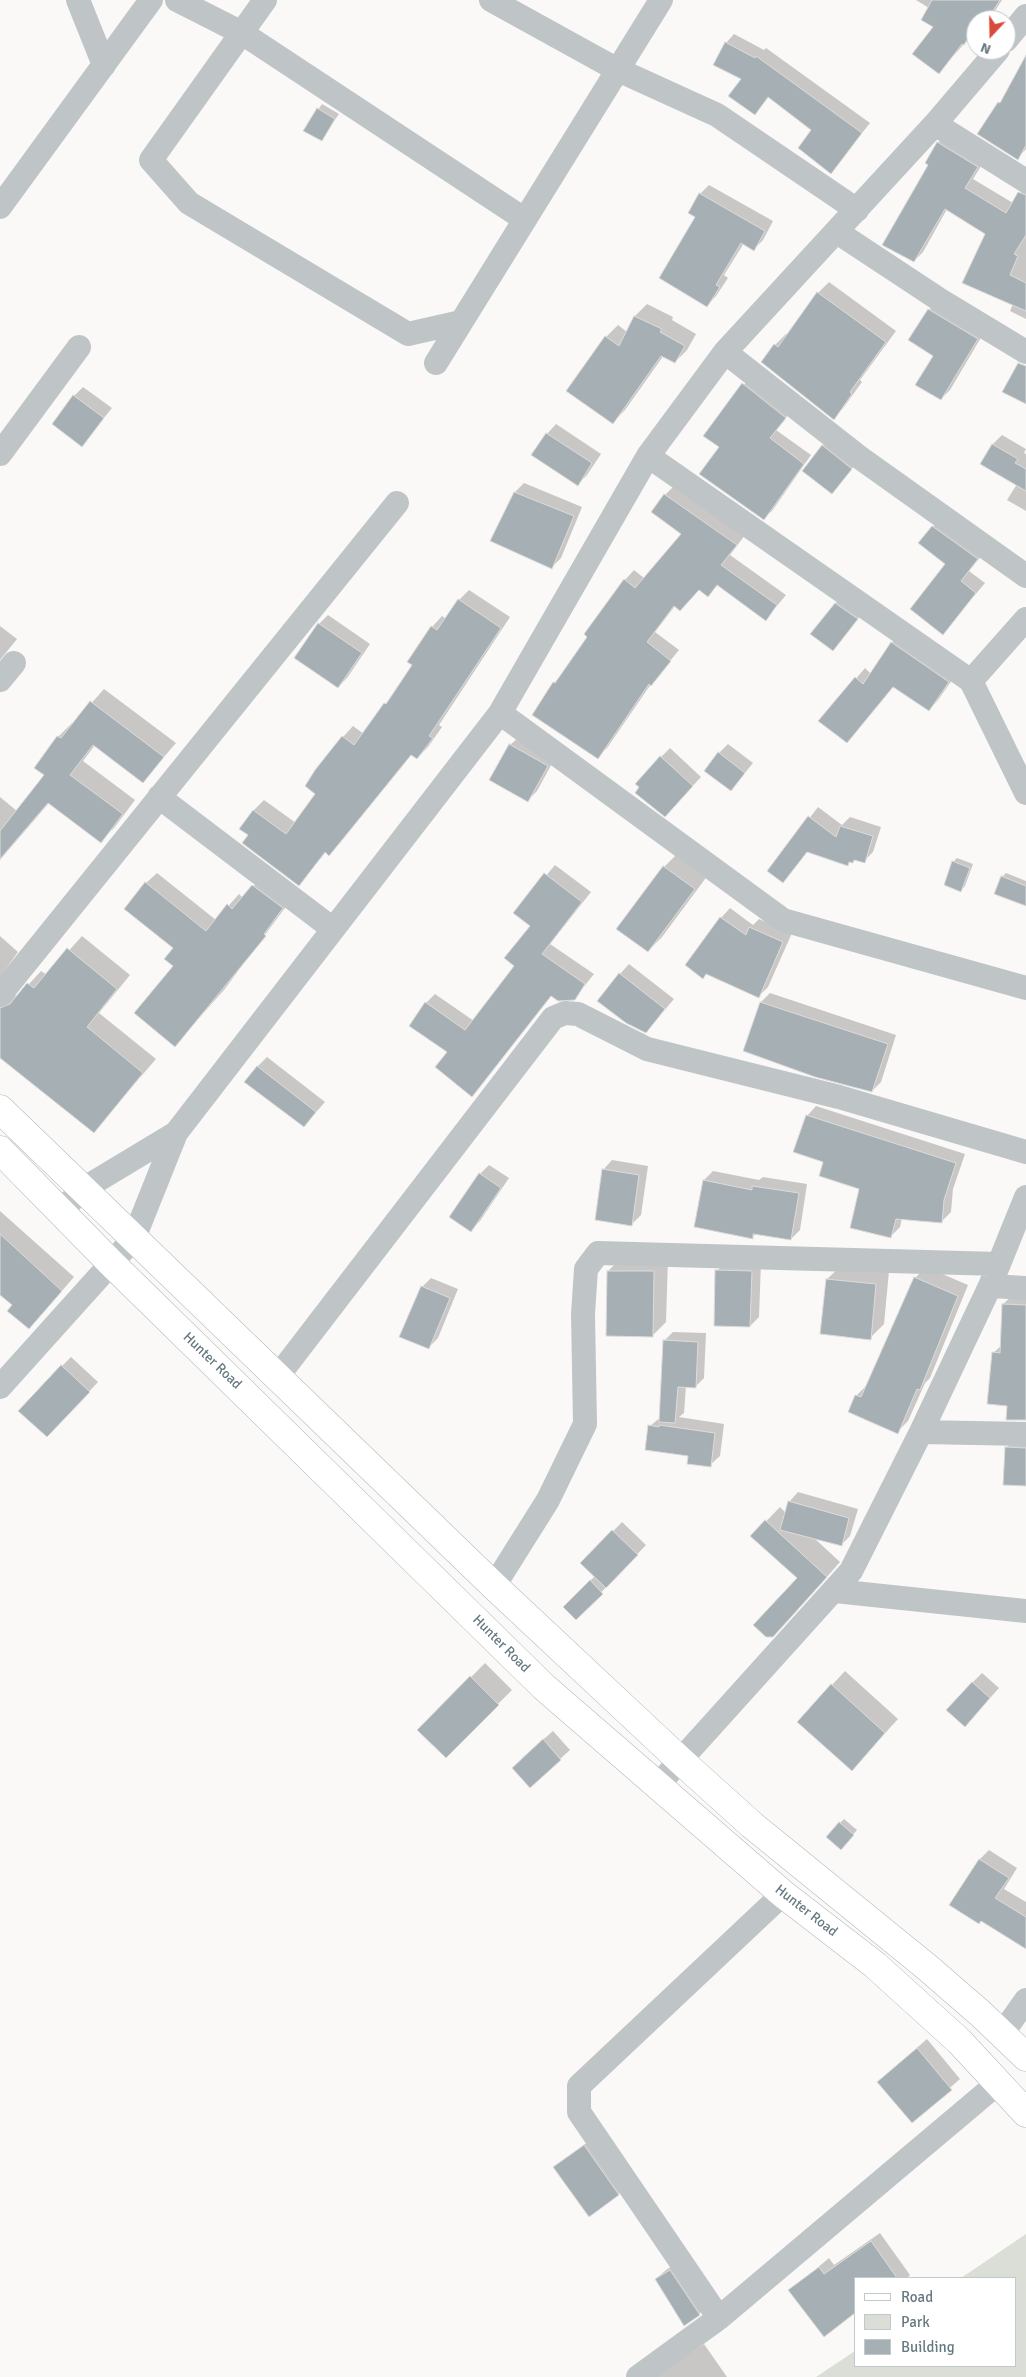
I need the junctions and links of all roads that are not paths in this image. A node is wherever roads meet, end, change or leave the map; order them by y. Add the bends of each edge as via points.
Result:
1 (78, 0) edge
2 (151, 0) edge
3 (177, 0) edge
4 (265, 0) edge
5 (491, 0) edge
6 (661, 0) edge
7 (1026, 16) edge
8 (1016, 28) edge
9 (242, 33) junction
10 (989, 60) edge
11 (104, 65) junction
12 (616, 69) junction
13 (935, 124) junction
14 (1026, 181) edge
15 (0, 207) edge
16 (857, 210) junction
17 (524, 219) junction
18 (837, 232) junction
19 (461, 322) junction
20 (79, 347) dead end
21 (725, 352) junction
22 (1026, 352) edge
23 (436, 364) dead end
24 (0, 454) edge
25 (648, 456) junction
26 (397, 503) dead end
27 (1026, 576) edge
28 (1026, 619) edge
29 (972, 681) junction
30 (500, 713) junction
31 (1026, 793) edge
32 (159, 797) junction
33 (333, 929) junction
34 (1025, 984) edge
35 (0, 995) edge
36 (0, 1109) edge
37 (176, 1133) junction
38 (1026, 1152) edge
39 (2, 1156) edge
40 (83, 1189) junction
41 (1026, 1197) edge
42 (60, 1212) junction
43 (134, 1238) junction
44 (112, 1264) junction
45 (999, 1264) junction
46 (990, 1286) junction
47 (1026, 1288) edge
48 (278, 1376) junction
49 (0, 1387) edge
50 (921, 1432) junction
51 (1026, 1434) edge
52 (494, 1586) junction
53 (836, 1591) junction
54 (1026, 1611) edge
55 (681, 1761) junction
56 (658, 1785) junction
57 (783, 1894) junction
58 (1026, 2000) edge
59 (1002, 2034) junction
60 (1026, 2057) edge
61 (998, 2083) junction
62 (1026, 2113) edge
63 (719, 2318) junction
64 (638, 2377) edge

1 - 11 street
2 - 11 street
3 - 9 street
4 - 9 street
5 - 12 street
6 - 12 street
7 - 8 street
9 - 17 street
9 - 19 street via 151,160 189,203 408,334
10 - 13 street
11 - 15 street
12 - 16 street via 717,114
12 - 17 street
13 - 14 street
13 - 16 street
16 - 18 street
17 - 19 street
18 - 21 street
18 - 22 street
19 - 23 street
20 - 24 street
21 - 25 street
21 - 27 street via 858,457
25 - 29 street
25 - 30 street
26 - 32 street
28 - 29 street
29 - 31 street
30 - 33 street
30 - 34 street via 783,920
32 - 33 street
32 - 35 street
33 - 37 street
36 - 40 main road
37 - 40 street
37 - 43 street
38 - 48 street via 839,1097 647,1049 578,1014 565,1013 553,1018
39 - 42 main road, Hunter Road
40 - 42 street
40 - 43 main road
41 - 45 street
42 - 44 main road, Hunter Road
43 - 44 street
43 - 48 main road
44 - 49 street
44 - 56 main road, Hunter Road via 544,1687
45 - 46 street
45 - 52 street via 598,1253 586,1269 583,1314 585,1424 548,1500
46 - 47 street
46 - 50 street
48 - 52 main road
50 - 51 street
50 - 53 street via 851,1571
52 - 55 main road
53 - 54 street
53 - 55 street
55 - 56 street
55 - 59 main road via 752,1825 928,1968
56 - 57 main road, Hunter Road
57 - 61 main road, Hunter Road via 875,1965 959,2041
57 - 63 street via 579,2086 580,2112
58 - 59 street
59 - 60 main road
61 - 62 main road, Hunter Road
61 - 63 street
63 - 64 street

